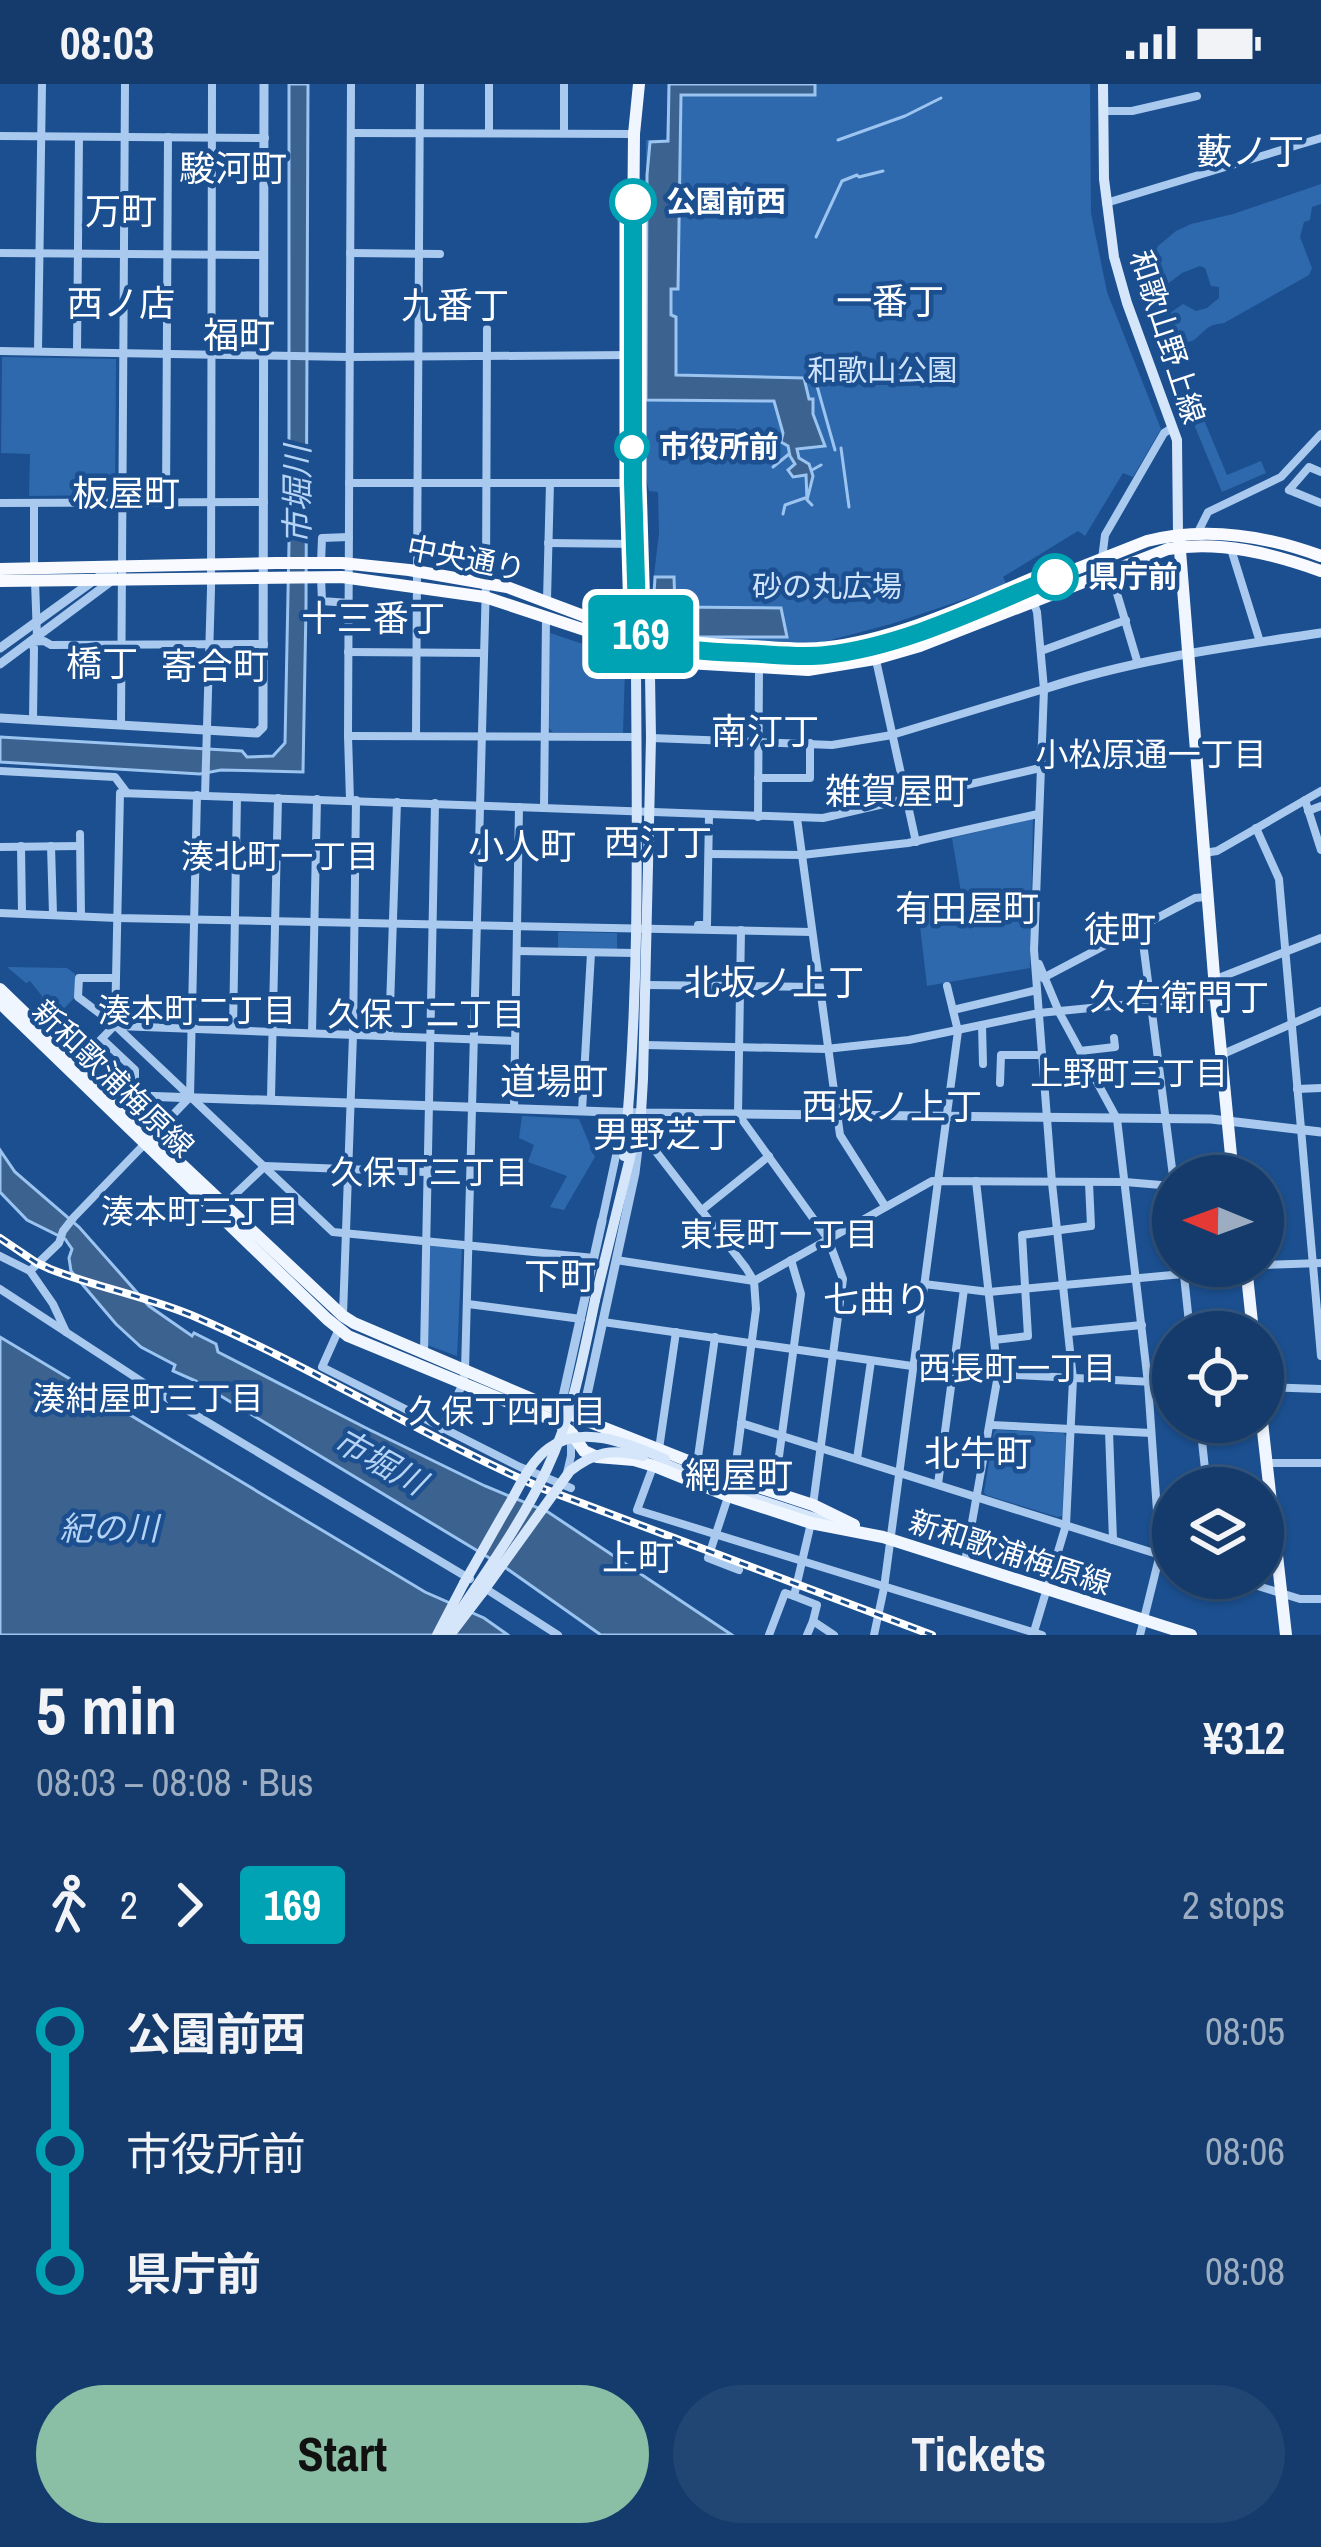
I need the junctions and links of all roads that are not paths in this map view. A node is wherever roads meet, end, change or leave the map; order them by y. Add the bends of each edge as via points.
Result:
1 (42, 84) edge
2 (125, 84) edge
3 (212, 84) edge
4 (264, 84) edge
5 (351, 84) edge
6 (420, 84) edge
7 (489, 84) edge
8 (564, 84) edge
9 (639, 84) edge
10 (1103, 84) edge
11 (1197, 96) dead end
12 (1103, 111) junction
13 (489, 132) junction
14 (351, 133) junction
15 (420, 134) junction
16 (564, 134) junction
17 (634, 134) junction
18 (0, 136) edge
19 (40, 136) junction
20 (79, 136) junction
21 (125, 137) junction
22 (168, 137) junction
23 (212, 138) junction
24 (265, 138) junction
25 (1321, 138) edge
26 (1106, 203) junction
27 (0, 253) edge
28 (39, 254) junction
29 (78, 254) junction
30 (125, 254) junction
31 (350, 254) junction
32 (420, 254) junction
33 (440, 254) dead end
34 (167, 255) junction
35 (212, 255) junction
36 (263, 255) junction
37 (487, 329) dead end
38 (0, 351) edge
39 (38, 351) junction
40 (77, 352) junction
41 (167, 352) junction
42 (124, 353) junction
43 (211, 354) junction
44 (264, 355) junction
45 (632, 355) junction
46 (487, 356) junction
47 (350, 357) junction
48 (418, 357) junction
49 (1174, 428) junction
50 (1321, 434) edge
51 (1321, 472) edge
52 (418, 482) junction
53 (349, 483) junction
54 (487, 483) junction
55 (550, 483) junction
56 (633, 483) junction
57 (123, 502) junction
58 (166, 502) junction
59 (210, 502) junction
60 (265, 502) junction
61 (0, 503) edge
62 (34, 503) junction
63 (1321, 503) edge
64 (1198, 532) junction
65 (349, 537) junction
66 (1179, 540) junction
67 (548, 543) junction
68 (634, 544) junction
69 (1231, 549) junction
70 (1321, 556) edge
71 (1106, 564) junction
72 (0, 569) edge
73 (211, 570) junction
74 (271, 570) junction
75 (317, 570) junction
76 (349, 571) junction
77 (418, 571) junction
78 (1321, 572) edge
79 (118, 574) junction
80 (35, 575) junction
81 (93, 580) junction
82 (0, 581) edge
83 (417, 586) junction
84 (486, 589) junction
85 (1031, 595) junction
86 (547, 602) junction
87 (349, 603) junction
88 (546, 617) junction
89 (1126, 620) junction
90 (35, 622) junction
91 (1321, 633) edge
92 (34, 639) junction
93 (1260, 642) junction
94 (210, 644) junction
95 (264, 644) junction
96 (122, 645) junction
97 (642, 645) junction
98 (0, 648) edge
99 (1041, 651) junction
100 (348, 652) junction
101 (417, 652) junction
102 (484, 652) junction
103 (1187, 653) junction
104 (875, 659) junction
105 (0, 664) edge
106 (1138, 664) junction
107 (759, 668) junction
108 (1044, 689) junction
109 (0, 718) edge
110 (33, 719) junction
111 (121, 724) junction
112 (208, 735) junction
113 (892, 735) junction
114 (348, 736) junction
115 (416, 736) junction
116 (482, 737) junction
117 (636, 737) junction
118 (545, 738) junction
119 (651, 738) junction
120 (758, 742) junction
121 (810, 743) junction
122 (1040, 768) junction
123 (0, 771) edge
124 (758, 778) junction
125 (1321, 791) edge
126 (127, 794) junction
127 (201, 795) junction
128 (237, 797) junction
129 (278, 798) junction
130 (907, 799) junction
131 (317, 800) junction
132 (353, 800) junction
133 (1305, 800) junction
134 (397, 802) junction
135 (435, 803) junction
136 (480, 805) junction
137 (1321, 806) edge
138 (519, 807) junction
139 (544, 808) junction
140 (1308, 811) junction
141 (644, 813) junction
142 (1038, 814) junction
143 (709, 816) junction
144 (758, 817) junction
145 (797, 818) junction
146 (1256, 828) junction
147 (80, 834) dead end
148 (916, 842) junction
149 (21, 846) junction
150 (51, 846) junction
151 (80, 846) junction
152 (0, 847) edge
153 (1321, 850) edge
154 (709, 854) junction
155 (1204, 854) junction
156 (802, 855) junction
157 (1208, 897) junction
158 (0, 913) edge
159 (22, 913) junction
160 (53, 914) junction
161 (81, 916) junction
162 (117, 918) junction
163 (195, 919) junction
164 (235, 920) junction
165 (274, 921) junction
166 (314, 921) junction
167 (354, 921) junction
168 (392, 922) junction
169 (432, 923) junction
170 (476, 925) junction
171 (518, 925) junction
172 (641, 927) junction
173 (1141, 927) junction
174 (677, 929) junction
175 (741, 930) junction
176 (812, 932) junction
177 (1321, 938) edge
178 (517, 951) junction
179 (591, 952) junction
180 (1284, 952) junction
181 (634, 953) junction
182 (116, 978) junction
183 (1214, 979) junction
184 (1039, 983) junction
185 (646, 985) junction
186 (740, 986) junction
187 (947, 986) dead end
188 (818, 988) junction
189 (0, 989) edge
190 (1216, 996) junction
191 (0, 1003) edge
192 (1150, 1004) junction
193 (953, 1010) junction
194 (1321, 1011) edge
195 (1059, 1012) junction
196 (1039, 1013) junction
197 (1290, 1024) junction
198 (115, 1025) junction
199 (982, 1025) junction
200 (193, 1029) junction
201 (233, 1030) junction
202 (958, 1031) junction
203 (273, 1032) junction
204 (312, 1033) junction
205 (353, 1035) junction
206 (389, 1036) junction
207 (429, 1038) junction
208 (1114, 1038) dead end
209 (102, 1039) junction
210 (473, 1039) junction
211 (515, 1041) junction
212 (645, 1045) junction
213 (739, 1047) junction
214 (826, 1049) junction
215 (1080, 1051) junction
216 (1042, 1055) junction
217 (1221, 1055) junction
218 (78, 1064) junction
219 (983, 1064) dead end
220 (1000, 1083) dead end
221 (1321, 1088) edge
222 (1297, 1089) junction
223 (135, 1095) junction
224 (190, 1096) junction
225 (106, 1098) junction
226 (271, 1098) junction
227 (350, 1101) junction
228 (428, 1105) junction
229 (472, 1106) junction
230 (514, 1108) junction
231 (582, 1111) junction
232 (634, 1113) junction
233 (738, 1114) junction
234 (836, 1116) junction
235 (946, 1117) junction
236 (1046, 1118) junction
237 (1117, 1119) junction
238 (1166, 1119) junction
239 (1227, 1120) junction
240 (1301, 1130) junction
241 (1321, 1132) edge
242 (641, 1137) junction
243 (149, 1141) junction
244 (1170, 1155) edge
245 (1231, 1155) edge
246 (769, 1156) junction
247 (265, 1166) junction
248 (348, 1168) junction
249 (426, 1172) junction
250 (938, 1180) junction
251 (976, 1181) junction
252 (1125, 1182) junction
253 (1052, 1183) junction
254 (1089, 1183) junction
255 (1152, 1184) edge
256 (224, 1204) junction
257 (885, 1207) junction
258 (702, 1210) junction
259 (602, 1221) joint
260 (1058, 1231) junction
261 (346, 1234) junction
262 (828, 1239) junction
263 (426, 1240) junction
264 (469, 1244) junction
265 (0, 1256) edge
266 (594, 1258) junction
267 (616, 1260) junction
268 (791, 1260) junction
269 (1317, 1263) edge
270 (1284, 1264) edge
271 (30, 1271) junction
272 (1152, 1276) edge
273 (1136, 1279) junction
274 (754, 1281) junction
275 (924, 1284) junction
276 (1064, 1284) junction
277 (1026, 1288) junction
278 (0, 1289) edge
279 (964, 1289) junction
280 (989, 1292) junction
281 (468, 1304) junction
282 (581, 1318) junction
283 (603, 1322) junction
284 (341, 1323) junction
285 (1142, 1325) junction
286 (676, 1332) junction
287 (1070, 1332) junction
288 (66, 1334) junction
289 (715, 1337) junction
290 (994, 1340) junction
291 (752, 1342) junction
292 (792, 1349) junction
293 (424, 1354) junction
294 (833, 1356) junction
295 (1321, 1356) edge
296 (872, 1360) junction
297 (912, 1366) junction
298 (954, 1372) junction
299 (998, 1375) junction
300 (464, 1377) junction
301 (1073, 1379) junction
302 (1148, 1383) junction
303 (1152, 1383) edge
304 (1284, 1388) edge
305 (1321, 1390) edge
306 (560, 1410) junction
307 (581, 1418) junction
308 (741, 1423) junction
309 (991, 1425) junction
310 (442, 1429) junction
311 (1071, 1430) junction
312 (1109, 1431) junction
313 (571, 1432) junction
314 (1151, 1433) junction
315 (782, 1436) junction
316 (1264, 1443) edge
317 (821, 1448) junction
318 (578, 1454) junction
319 (660, 1459) junction
320 (857, 1459) junction
321 (1266, 1462) junction
322 (1321, 1463) edge
323 (697, 1464) junction
324 (1154, 1467) edge
325 (1267, 1467) edge
326 (899, 1472) junction
327 (734, 1479) junction
328 (938, 1484) junction
329 (774, 1493) junction
330 (728, 1496) junction
331 (978, 1497) junction
332 (813, 1505) junction
333 (812, 1523) junction
334 (1066, 1525) junction
335 (849, 1526) junction
336 (716, 1535) junction
337 (886, 1539) junction
338 (1113, 1540) junction
339 (1152, 1552) edge
340 (804, 1562) junction
341 (965, 1562) junction
342 (739, 1570) dead end
343 (1152, 1587) edge
344 (884, 1588) junction
345 (1048, 1589) junction
346 (1284, 1594) edge
347 (794, 1596) junction
348 (1283, 1599) edge
349 (1321, 1599) edge
350 (1144, 1620) junction
351 (813, 1621) junction
352 (1036, 1634) edge
353 (444, 1635) edge
354 (557, 1635) edge
355 (769, 1635) edge
356 (807, 1635) edge
357 (834, 1635) edge
358 (874, 1635) edge
359 (1140, 1635) edge
360 (1191, 1635) edge
361 (1286, 1635) edge

1 - 19 street
2 - 21 street
3 - 23 street
4 - 24 street
5 - 14 street
6 - 15 street
7 - 13 street
8 - 16 street
9 - 17 main road
10 - 12 main road, 和歌山野上線
11 - 12 street
12 - 26 main road, 和歌山野上線
13 - 15 street
13 - 16 street
14 - 15 street
14 - 31 street
15 - 32 street
16 - 17 street
17 - 45 main road
18 - 19 street
19 - 20 street
19 - 28 street
20 - 21 street
20 - 29 street
21 - 22 street
21 - 30 street
22 - 23 street
22 - 34 street
23 - 24 street
23 - 35 street
24 - 36 street
25 - 26 street
26 - 49 main road, 和歌山野上線 via 1121,286
27 - 28 street
28 - 29 street
28 - 39 street
29 - 30 street
29 - 40 street
30 - 34 street
30 - 42 street
31 - 32 street
31 - 47 street
32 - 33 street
32 - 48 street
34 - 35 street
34 - 41 street
35 - 36 street
35 - 43 street
36 - 44 street
37 - 46 street
38 - 39 street
39 - 40 street
40 - 42 street
41 - 42 street
41 - 43 street
41 - 58 street
42 - 57 street
43 - 44 street
43 - 59 street
44 - 47 street
44 - 60 street
45 - 46 street
45 - 56 main road
46 - 48 street
46 - 54 street
47 - 48 street
47 - 53 street
48 - 52 street
49 - 66 main road, 和歌山野上線
49 - 71 street via 1105,535
50 - 64 street via 1281,477 1208,512
51 - 63 street via 1309,466 1288,492
52 - 53 street
52 - 54 street
52 - 77 street
53 - 65 street
54 - 55 street
54 - 84 street
55 - 56 street
55 - 67 street
56 - 68 main road
57 - 58 street
57 - 62 street
57 - 79 street
58 - 59 street
59 - 60 street
59 - 73 street
60 - 74 street
61 - 62 street
62 - 80 street
64 - 66 highway, 中央通り
64 - 70 highway, 中央通り via 1269,539
65 - 75 street via 322,538
65 - 76 street
66 - 69 highway, 中央通り
66 - 71 highway, 中央通り
66 - 103 main road
67 - 68 street
67 - 86 street
68 - 97 main road
69 - 78 highway, 中央通り
69 - 93 street
71 - 85 highway, 中央通り
71 - 89 street
72 - 80 highway, 中央通り
73 - 74 highway, 中央通り
73 - 79 highway, 中央通り
73 - 94 street
74 - 75 highway, 中央通り
74 - 95 street
75 - 76 highway, 中央通り
75 - 87 street via 322,601
76 - 77 highway, 中央通り
76 - 83 highway, 中央通り
76 - 87 street
77 - 83 street
77 - 84 highway, 中央通り
79 - 80 highway, 中央通り
79 - 81 highway, 中央通り
79 - 92 street
79 - 96 street
80 - 81 highway, 中央通り
80 - 82 highway, 中央通り
80 - 90 street
81 - 90 street
83 - 84 highway, 中央通り
83 - 101 street
84 - 86 highway, 中央通り
84 - 88 highway, 中央通り
84 - 102 street
85 - 97 highway, 中央通り via 823,656
85 - 99 street
85 - 104 highway, 中央通り
86 - 97 highway, 中央通り
87 - 100 street
88 - 97 highway, 中央通り
88 - 118 street
89 - 99 street
89 - 106 street
90 - 92 street
90 - 98 street
91 - 93 street
92 - 96 street
92 - 105 street
92 - 110 street
93 - 103 street
94 - 95 street
94 - 96 street
94 - 112 street
95 - 112 street via 261,731
96 - 111 street
97 - 107 highway, 中央通り via 670,662
97 - 117 main road
97 - 119 main road
99 - 108 street
100 - 101 street
100 - 114 street
101 - 102 street
101 - 115 street
102 - 116 street
103 - 106 street
103 - 155 main road
104 - 107 highway, 中央通り via 824,669
104 - 113 street
106 - 108 street
107 - 120 street
108 - 113 street
108 - 122 street
109 - 110 street
110 - 111 street
111 - 112 street
112 - 127 street
113 - 121 street
113 - 130 street
114 - 115 street
114 - 132 street
115 - 116 street
116 - 118 street
116 - 136 street
117 - 118 street
117 - 141 main road
118 - 139 street
119 - 120 street
119 - 141 main road
120 - 121 street
120 - 124 street
121 - 124 street via 810,778
122 - 130 street
122 - 142 street
123 - 126 street via 115,777
124 - 144 street
125 - 133 street
126 - 127 street
126 - 162 street via 120,793
127 - 128 street
127 - 163 street
128 - 129 street
128 - 164 street
129 - 131 street
129 - 165 street
130 - 145 street
130 - 148 street
131 - 132 street
131 - 166 street
132 - 134 street
132 - 167 street
133 - 140 street
133 - 146 street
134 - 135 street
134 - 168 street
135 - 136 street
135 - 169 street
136 - 138 street
136 - 170 street
137 - 140 street
138 - 139 street
138 - 171 street
139 - 141 street
140 - 153 street
141 - 143 street
141 - 172 main road
142 - 148 street
142 - 184 street
143 - 144 street
143 - 154 street
144 - 145 street
145 - 156 street
146 - 155 street
146 - 180 street via 1279,879
147 - 151 street
148 - 156 street
149 - 150 street
149 - 152 street
149 - 159 street
150 - 151 street
150 - 160 street
151 - 161 street
154 - 156 street
154 - 174 street via 707,926
155 - 157 main road
156 - 176 street
157 - 173 street
157 - 183 main road
158 - 159 street
159 - 160 street
160 - 161 street
161 - 162 street
162 - 163 street
162 - 182 street
163 - 164 street
163 - 200 street
164 - 165 street
164 - 201 street
165 - 166 street
165 - 203 street
166 - 167 street
166 - 204 street
167 - 168 street
167 - 205 street
168 - 169 street
168 - 206 street
169 - 170 street
169 - 207 street
170 - 171 street
170 - 210 street
171 - 172 street
171 - 178 street
172 - 174 street
172 - 181 main road
172 - 185 main road
173 - 184 street
173 - 192 street
174 - 175 street
175 - 176 street
175 - 186 street
176 - 188 street
177 - 180 street
178 - 179 street
178 - 211 street
179 - 181 street
179 - 231 street
180 - 183 street
180 - 197 street
181 - 232 main road
182 - 198 street
182 - 198 street via 79,978 78,998
183 - 190 main road
184 - 193 street
184 - 195 street
184 - 196 street
185 - 186 street
185 - 212 main road
186 - 188 street
186 - 213 street
187 - 193 street
188 - 214 street
189 - 218 main road, 新和歌浦梅原線
190 - 192 street
190 - 217 main road
191 - 225 main road, 新和歌浦梅原線
192 - 195 street
192 - 238 street
193 - 202 street
194 - 197 street
195 - 196 street
195 - 215 street
196 - 199 street
196 - 216 street
197 - 217 street
197 - 222 street
198 - 200 street
198 - 209 street
198 - 224 street
199 - 202 street
199 - 219 street
200 - 201 street
200 - 224 street
201 - 203 street
202 - 214 street
202 - 235 street
203 - 204 street
203 - 226 street
204 - 205 street
205 - 206 street
205 - 227 street
206 - 207 street
207 - 210 street
207 - 228 street
208 - 215 street via 1115,1047
209 - 218 street
209 - 223 street via 135,1070
210 - 211 street
210 - 229 street
211 - 230 street
212 - 213 street
212 - 232 main road
213 - 214 street
213 - 233 street
214 - 234 street
215 - 237 street
216 - 220 street via 1001,1054
216 - 236 street
217 - 239 main road
218 - 225 main road, 新和歌浦梅原線
221 - 222 street
222 - 240 street
223 - 224 street
223 - 225 street
224 - 226 street
224 - 243 street
224 - 247 street
225 - 243 main road, 新和歌浦梅原線
226 - 227 street
227 - 228 street
227 - 248 street
228 - 229 street
228 - 249 street
229 - 230 street
229 - 264 street
230 - 231 street
231 - 232 street
232 - 233 street
232 - 242 street
232 - 259 street via 622,1124
232 - 353 main road, bridge via 576,1390 546,1472
233 - 234 street
233 - 246 street
234 - 235 street
234 - 257 street
235 - 236 street
235 - 250 street
236 - 237 street
236 - 253 street
237 - 238 street
237 - 252 street
238 - 239 street
238 - 244 street
239 - 240 street
239 - 245 main road
240 - 241 street
240 - 269 street
242 - 258 street
242 - 267 street
243 - 256 main road, 新和歌浦梅原線
243 - 271 street
243 - 284 main road, 新和歌浦梅原線
246 - 258 street
246 - 262 street
247 - 248 street
247 - 256 street
247 - 261 street via 333,1232
248 - 249 street
248 - 261 street
249 - 263 street
250 - 251 street
250 - 257 street
250 - 275 street
251 - 253 street
251 - 280 street
252 - 254 street
252 - 255 street
252 - 273 street
253 - 254 street
253 - 260 street
254 - 260 street via 1091,1226
256 - 284 main road, 新和歌浦梅原線
257 - 262 street
258 - 274 street
259 - 266 street
260 - 276 street
260 - 277 street via 1022,1235
261 - 263 street
261 - 284 street
262 - 268 street
262 - 294 street via 843,1280
263 - 264 street
263 - 293 street
264 - 266 street
264 - 281 street
265 - 271 street
266 - 282 street
267 - 274 street
267 - 283 street
268 - 274 street
268 - 292 street via 800,1294
269 - 270 street
269 - 295 street
271 - 288 street
272 - 273 street
273 - 276 street
273 - 285 street
274 - 291 street
275 - 279 street
275 - 297 street
276 - 277 street
276 - 287 street
277 - 280 street
277 - 290 street via 1028,1336
278 - 288 street
279 - 280 street
279 - 298 street
280 - 290 street
281 - 282 street
281 - 300 street
282 - 306 street
283 - 286 street
283 - 307 street
284 - 293 main road, 新和歌浦梅原線
284 - 300 main road, 新和歌浦梅原線 via 348,1336
284 - 310 street via 322,1367
285 - 287 street
285 - 302 street
286 - 289 street
286 - 319 street
287 - 301 street
288 - 354 street
289 - 291 street
289 - 323 street
290 - 299 street
291 - 292 street
291 - 308 street
292 - 294 street
292 - 315 street
293 - 300 main road, 新和歌浦梅原線
294 - 296 street
294 - 317 street
296 - 297 street
296 - 320 street
297 - 298 street
297 - 326 street
298 - 299 street
298 - 328 street
299 - 301 street
299 - 309 street
300 - 306 main road, 新和歌浦梅原線
300 - 310 street
300 - 313 main road, 新和歌浦梅原線
301 - 302 street
301 - 311 street
302 - 303 street
302 - 314 street
304 - 305 street
306 - 307 main road, 新和歌浦梅原線
306 - 313 street
307 - 313 street
307 - 319 main road, 新和歌浦梅原線
308 - 315 street
308 - 327 street
309 - 311 street
309 - 331 street
310 - 318 street via 567,1487
311 - 312 street
311 - 334 street
312 - 314 street
312 - 338 street
313 - 318 main road, 新和歌浦梅原線
314 - 324 street
315 - 317 street
315 - 329 street
316 - 321 main road
317 - 320 street
317 - 332 street
318 - 319 main road, 新和歌浦梅原線
319 - 323 main road, 新和歌浦梅原線
319 - 330 main road, 新和歌浦梅原線
319 - 335 main road
319 - 336 street via 637,1510
319 - 353 main road, bridge via 616,1451 570,1471
319 - 353 main road, bridge via 599,1438 550,1447 464,1583
320 - 326 street
321 - 322 street
321 - 325 main road
323 - 327 main road, 新和歌浦梅原線
326 - 328 street
326 - 337 street
327 - 329 main road, 新和歌浦梅原線
328 - 331 street
329 - 332 main road, 新和歌浦梅原線
330 - 333 main road, 新和歌浦梅原線
330 - 336 street
331 - 334 street
331 - 341 street
332 - 335 main road, 新和歌浦梅原線
333 - 335 main road, 新和歌浦梅原線
333 - 340 street
334 - 338 street
334 - 345 street
335 - 337 main road, 新和歌浦梅原線
336 - 340 street
336 - 342 street via 708,1558
337 - 341 main road, 新和歌浦梅原線
337 - 344 street
338 - 339 street
340 - 344 street
340 - 347 street
341 - 345 main road, 新和歌浦梅原線
343 - 350 street
344 - 352 street
344 - 358 street
345 - 350 main road, 新和歌浦梅原線
345 - 352 street
346 - 349 street
347 - 351 street via 817,1604
347 - 355 street via 785,1593
348 - 361 main road
350 - 359 street
350 - 360 main road, 新和歌浦梅原線
351 - 356 street
351 - 357 street

